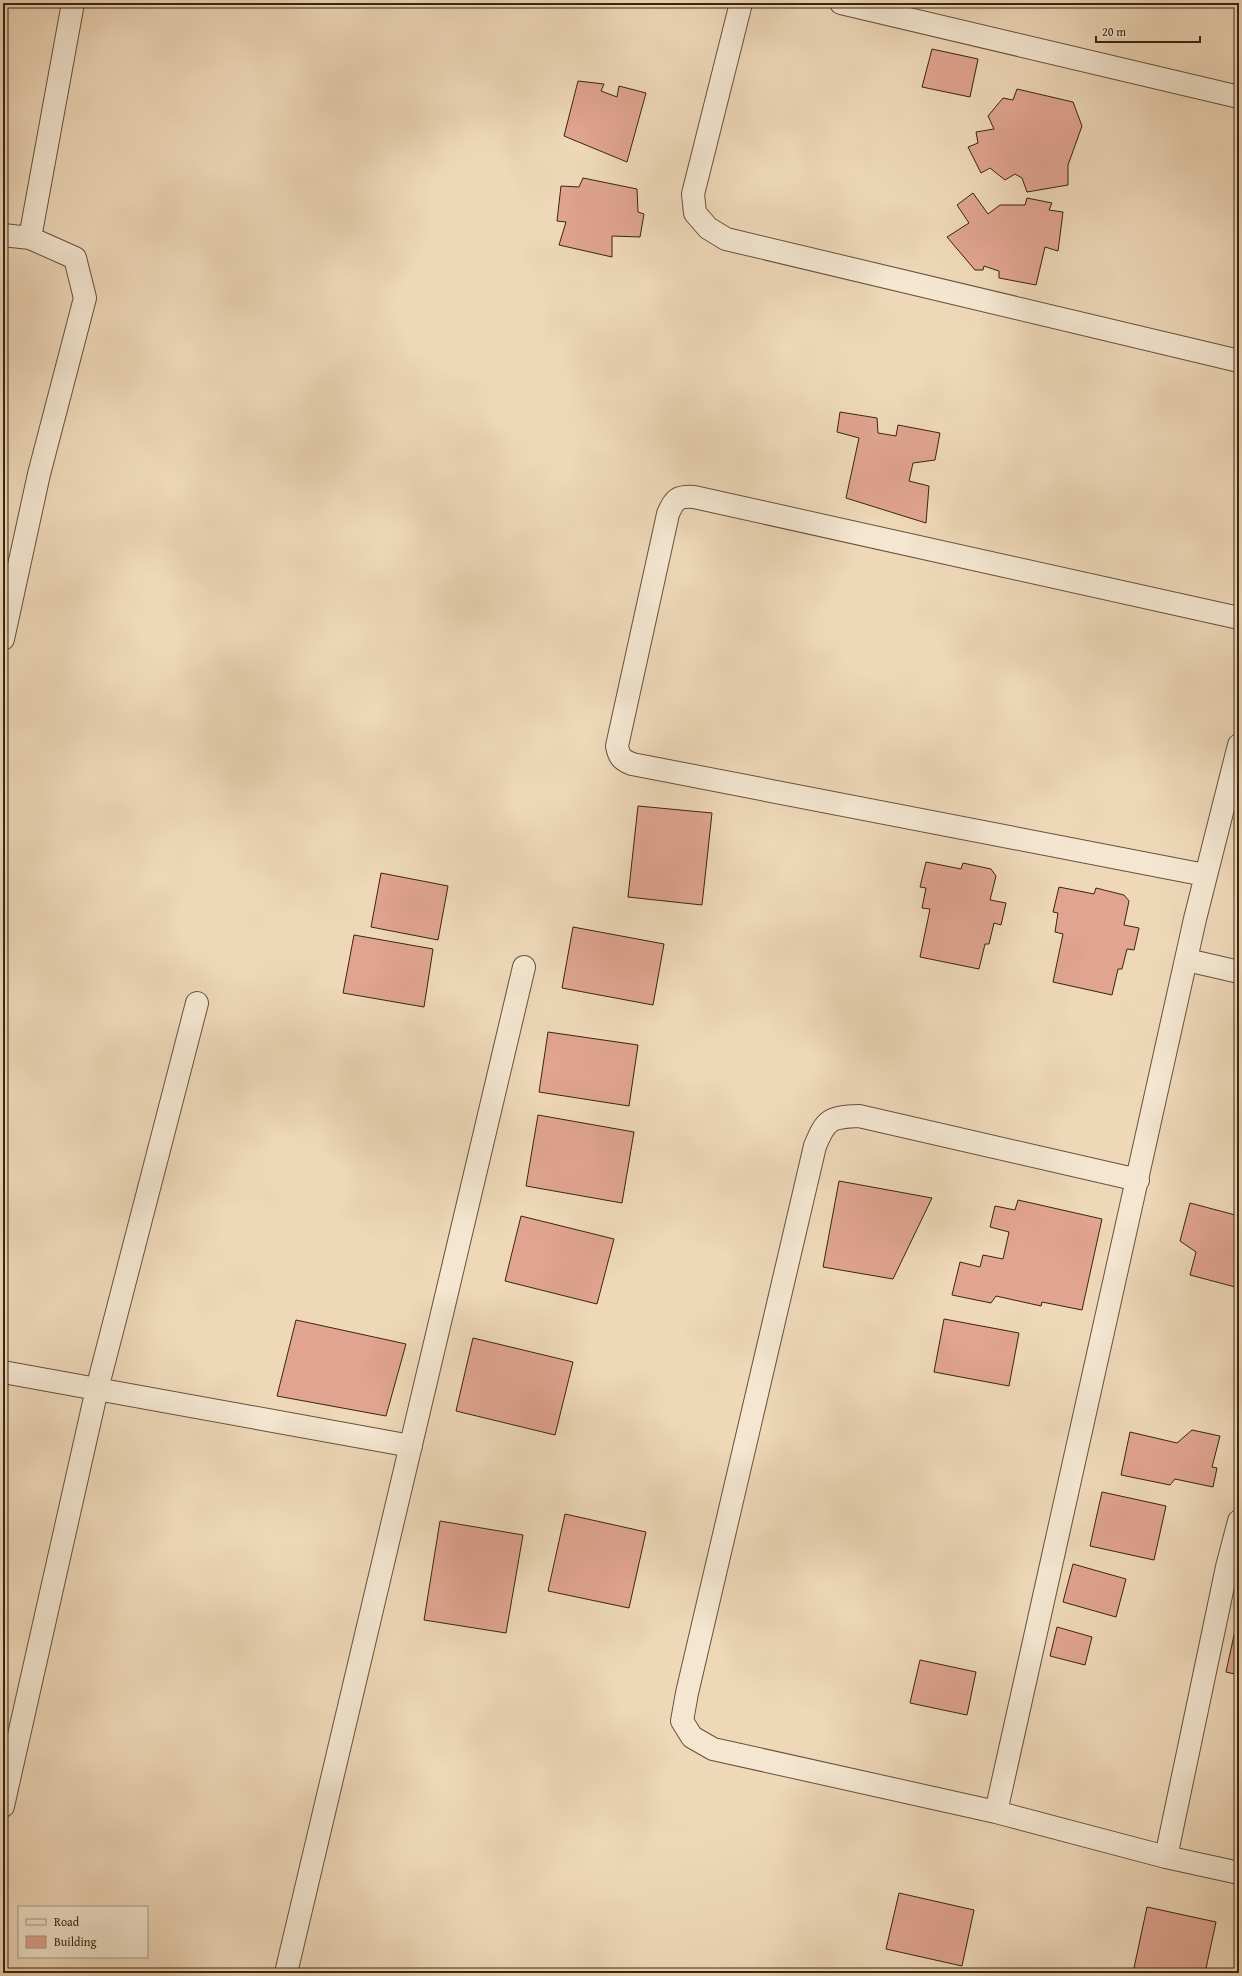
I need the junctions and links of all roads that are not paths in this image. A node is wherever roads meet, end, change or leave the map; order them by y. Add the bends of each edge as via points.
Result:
1 (73, 3) edge
2 (741, 3) edge
3 (841, 3) edge
4 (1239, 97) edge
5 (3, 235) edge
6 (30, 238) junction
7 (1239, 361) edge
8 (1239, 618) edge
9 (3, 639) edge
10 (1239, 745) edge
11 (1205, 875) junction
12 (1187, 960) junction
13 (524, 967) dead end
14 (1239, 972) edge
15 (197, 1003) dead end
16 (1138, 1180) junction
17 (3, 1372) edge
18 (97, 1389) junction
19 (411, 1446) junction
20 (1239, 1521) edge
21 (1233, 1568) edge
22 (3, 1806) edge
23 (996, 1812) junction
24 (1166, 1857) junction
25 (1239, 1873) edge
26 (286, 1973) edge

1 - 6 street
2 - 7 street via 693,194 695,213 708,228 726,239
3 - 4 street
5 - 6 street
6 - 9 street via 75,258 85,298 39,474
8 - 11 street via 683,496 673,502 668,514 617,746 618,755 623,761 632,764
10 - 11 street
11 - 12 street
12 - 14 street
12 - 16 street
13 - 19 street
15 - 18 street
16 - 23 street
16 - 23 street via 859,1116 840,1117 823,1126 815,1146 687,1693 682,1721 692,1737 713,1749
17 - 18 street
18 - 19 street
18 - 22 street
19 - 26 street
20 - 21 street
21 - 24 street
23 - 24 street
24 - 25 street

